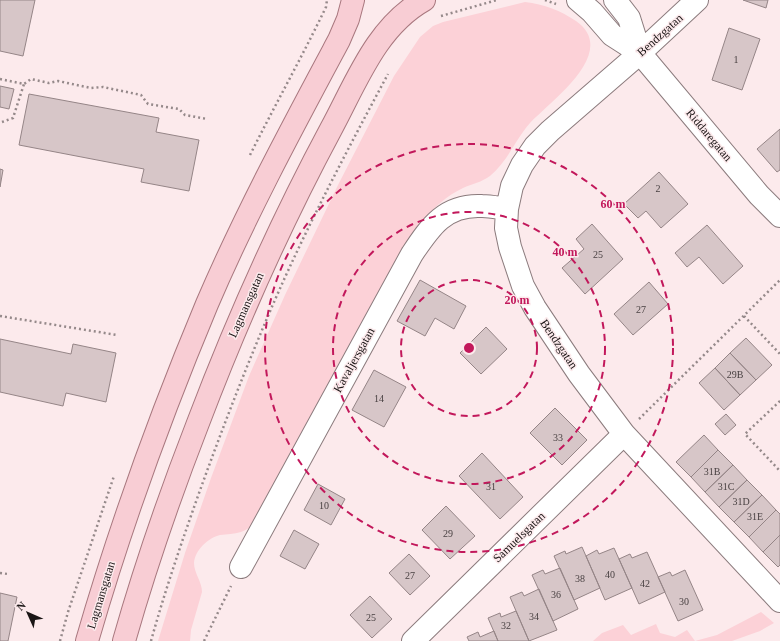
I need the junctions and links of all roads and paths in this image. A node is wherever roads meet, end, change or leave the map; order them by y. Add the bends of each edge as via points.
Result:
1 (353, 0) edge
2 (424, 0) edge
3 (497, 0) edge
4 (578, 0) edge
5 (615, 0) edge
6 (697, 0) edge
7 (436, 18) dead end
8 (640, 53) junction
9 (391, 68) dead end
10 (0, 79) edge
11 (24, 84) junction
12 (207, 119) dead end
13 (2, 122) dead end
14 (507, 209) junction
15 (780, 216) edge
16 (780, 280) edge
17 (0, 316) edge
18 (744, 316) junction
19 (117, 335) dead end
20 (780, 354) edge
21 (780, 401) edge
22 (624, 434) junction
23 (780, 471) edge
24 (241, 567) joint
25 (0, 572) edge
26 (8, 574) dead end
27 (780, 600) edge
28 (87, 641) edge
29 (124, 641) edge
30 (151, 641) edge
31 (204, 641) edge
32 (413, 641) edge

1 - 28 main road, Lagmansgatan via 339,40 268,174 176,379 120,533
2 - 29 main road, Lagmansgatan via 406,12 381,38 367,60 284,221 218,371 177,478
3 - 7 path
4 - 8 street, Riddaregatan via 612,35
5 - 8 street, Riddaregatan via 629,18
6 - 8 street, Bendzgatan
8 - 14 street, Bendzgatan via 535,146 512,186
8 - 15 street, Riddaregatan
9 - 30 path via 312,220 250,360 188,524
10 - 11 path
11 - 12 path via 31,79 49,84 58,81 141,94 148,104 179,109 185,115
11 - 13 path via 13,118
14 - 22 street, Bendzgatan via 506,228 523,286 579,374
14 - 24 street, Kavaljersgatan via 469,206 450,212 429,229 412,254
16 - 18 path
17 - 19 path
18 - 20 path
18 - 22 path
21 - 23 path via 745,434
22 - 27 street, Bendzgatan
22 - 32 street, Samuelsgatan
24 - 31 path
25 - 26 path

